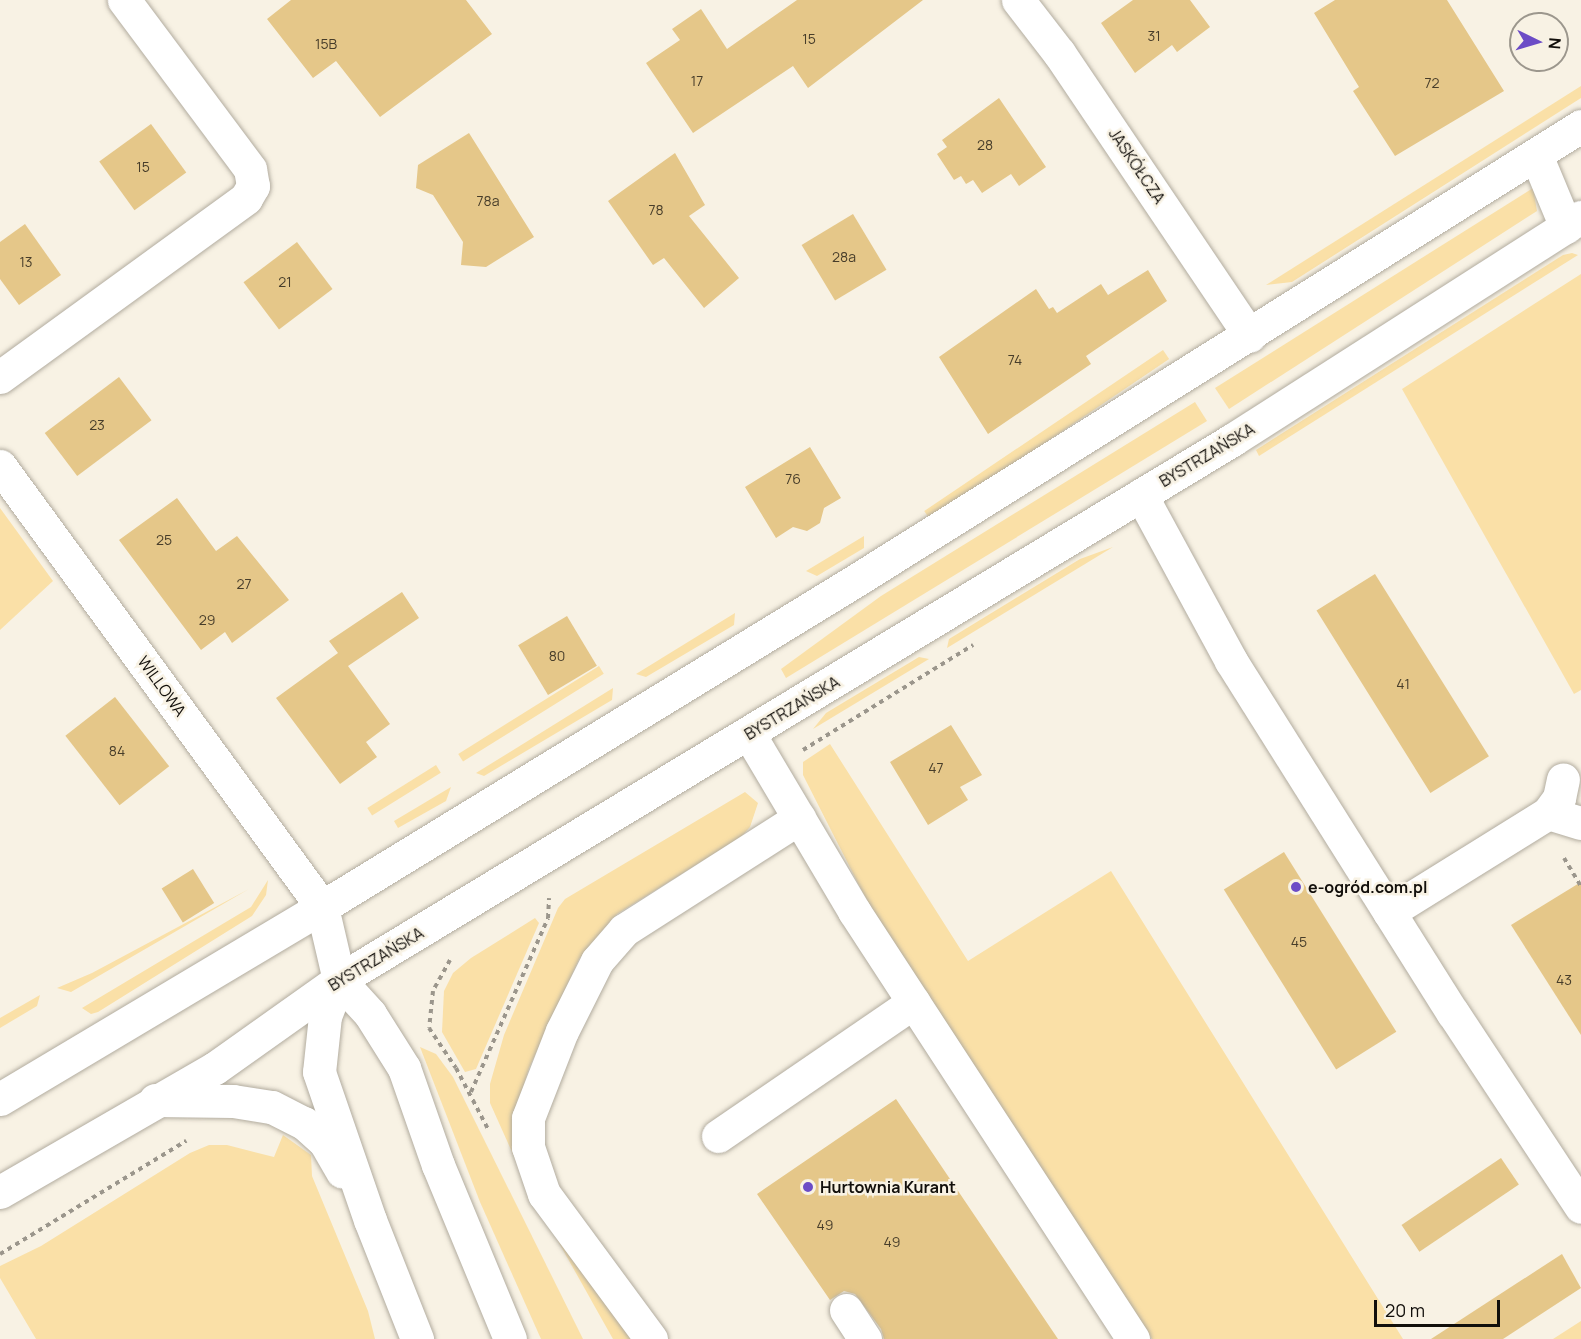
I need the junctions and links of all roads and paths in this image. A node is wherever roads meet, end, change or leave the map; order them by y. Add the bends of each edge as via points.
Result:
1 (124, 0) edge
2 (1018, 0) edge
3 (1581, 126) edge
4 (1536, 155) junction
5 (1574, 222) edge
6 (1250, 336) junction
7 (0, 377) edge
8 (0, 466) edge
9 (1141, 495) junction
10 (749, 734) junction
11 (1563, 779) dead end
12 (1548, 813) junction
13 (799, 818) junction
14 (1581, 822) edge
15 (549, 898) dead end
16 (322, 907) junction
17 (1389, 912) junction
18 (339, 980) junction
19 (914, 1002) junction
20 (471, 1093) dead end
21 (0, 1098) edge
22 (154, 1100) junction
23 (718, 1136) dead end
24 (190, 1139) dead end
25 (0, 1192) edge
26 (1581, 1207) edge
27 (370, 1220) junction
28 (0, 1254) edge
29 (846, 1310) dead end
30 (417, 1339) edge
31 (510, 1339) edge
32 (651, 1339) edge
33 (865, 1339) edge
34 (1133, 1339) edge

1 - 7 main road via 250,170 252,186 246,198
2 - 6 main road, JASKÓŁCZA via 1059,52
3 - 4 main road
4 - 5 main road
4 - 6 main road
5 - 9 main road, BYSTRZAŃSKA
6 - 16 main road
8 - 16 main road, WILLOWA
9 - 10 main road, BYSTRZAŃSKA
9 - 17 main road via 1231,661
10 - 13 main road
10 - 18 main road, BYSTRZAŃSKA
11 - 12 main road via 1559,798
12 - 14 main road
12 - 17 main road
13 - 19 main road
13 - 32 main road via 624,930 597,961 562,1031 528,1118 528,1147 544,1194
15 - 20 path via 548,918
16 - 18 main road
16 - 21 main road
17 - 26 main road
18 - 22 main road, BYSTRZAŃSKA via 214,1068
18 - 27 main road via 325,1016 319,1072
18 - 31 main road via 370,1014 404,1068 438,1165
19 - 23 main road
19 - 34 main road
22 - 25 main road, BYSTRZAŃSKA
22 - 27 main road via 233,1101 272,1107 304,1123 325,1142
24 - 28 path
27 - 30 main road
29 - 33 main road

